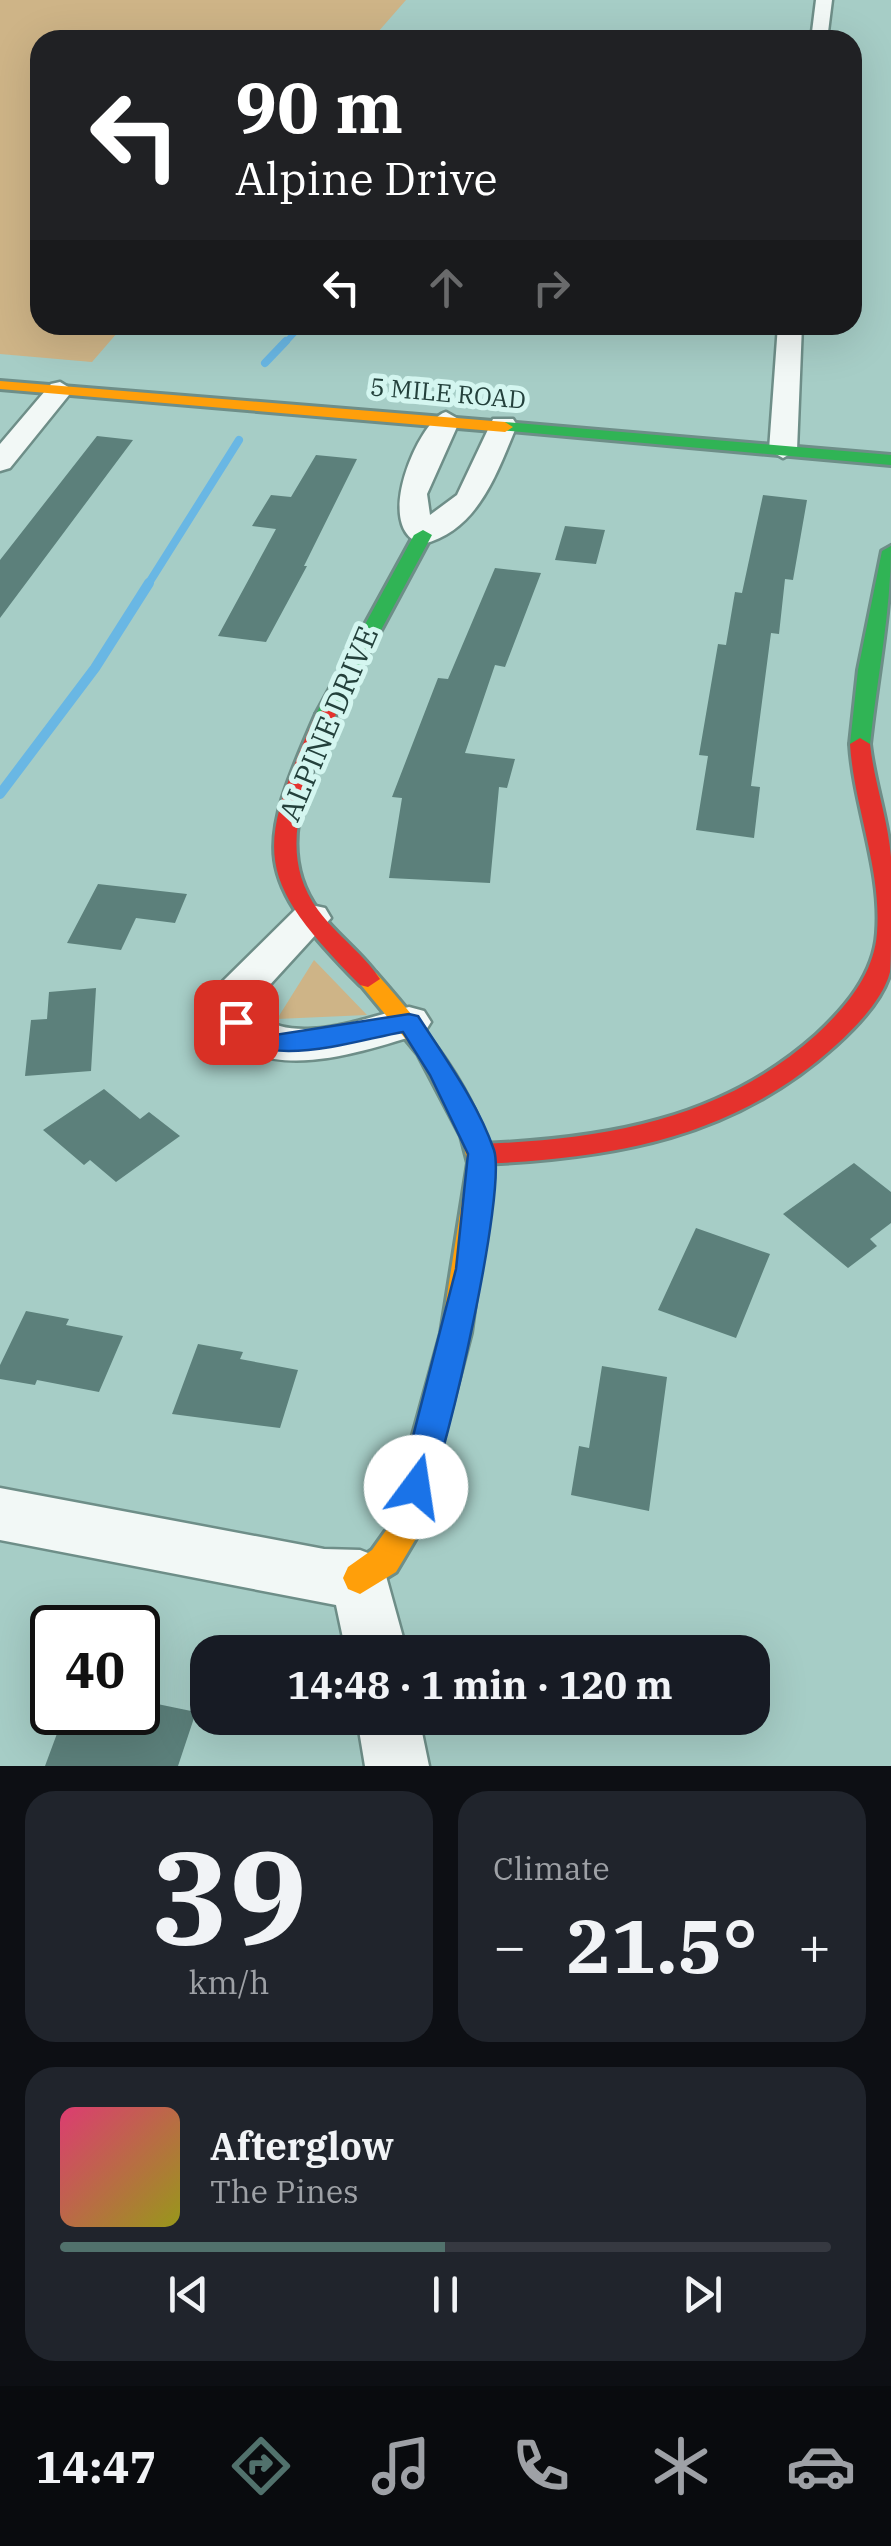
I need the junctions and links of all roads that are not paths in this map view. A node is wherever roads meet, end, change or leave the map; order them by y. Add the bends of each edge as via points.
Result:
1 (824, 0) edge
2 (820, 30) edge
3 (789, 335) edge
4 (0, 385) edge
5 (60, 390) junction
6 (446, 420) junction
7 (503, 425) junction
8 (783, 450) junction
9 (891, 460) edge
10 (0, 462) edge
11 (423, 535) junction
12 (891, 551) edge
13 (310, 918) junction
14 (409, 1022) junction
15 (482, 1154) junction
16 (0, 1514) edge
17 (360, 1578) junction
18 (372, 1635) edge
19 (391, 1735) edge
20 (397, 1766) edge

1 - 2 street
3 - 8 street
4 - 5 street, 5 MILE ROAD
5 - 6 street, 5 MILE ROAD
5 - 10 street
6 - 7 street, 5 MILE ROAD
6 - 11 street via 412,494
7 - 8 street, 5 MILE ROAD
7 - 11 street, ALPINE DRIVE via 470,500
8 - 9 street, 5 MILE ROAD
11 - 13 street, ALPINE DRIVE via 362,641 287,807 280,862
12 - 15 street via 860,738 890,884 889,936 864,1000 785,1078 692,1124 610,1147
13 - 14 street, ALPINE DRIVE
13 - 14 street via 238,992 230,1008 249,1035 274,1044
14 - 15 street, ALPINE DRIVE
15 - 17 street via 471,1269 402,1535 384,1562
16 - 17 street via 324,1577
17 - 18 street
19 - 20 street

